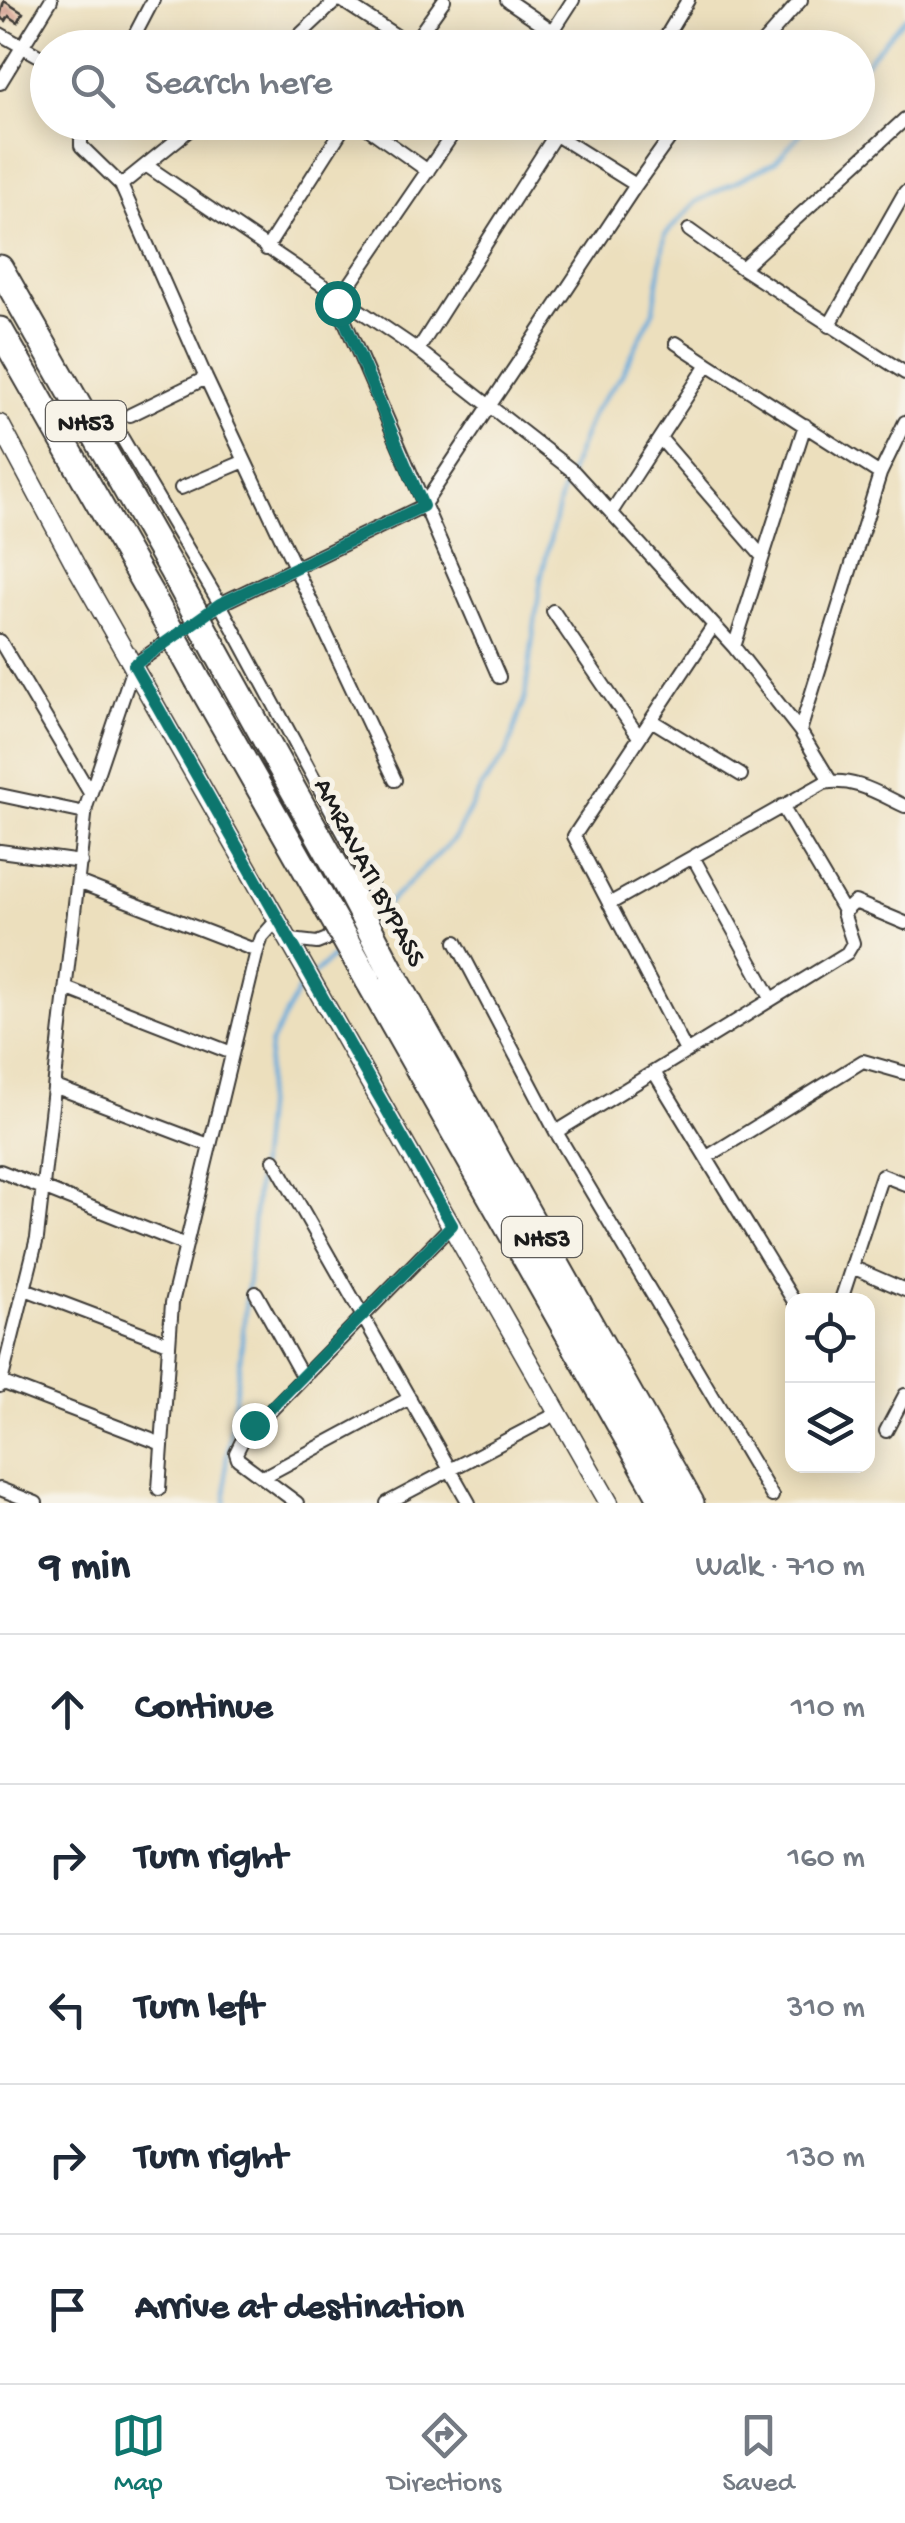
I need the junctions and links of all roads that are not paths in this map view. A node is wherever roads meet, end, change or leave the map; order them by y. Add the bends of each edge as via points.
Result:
1 (51, 0) edge
2 (154, 0) edge
3 (339, 0) edge
4 (444, 0) edge
5 (507, 0) edge
6 (572, 0) edge
7 (688, 0) edge
8 (801, 0) edge
9 (33, 30) edge
10 (138, 30) edge
11 (306, 30) edge
12 (388, 30) edge
13 (424, 30) edge
14 (552, 30) edge
15 (554, 30) edge
16 (669, 30) edge
17 (774, 30) edge
18 (0, 34) edge
19 (30, 35) edge
20 (23, 47) junction
21 (30, 51) edge
22 (0, 83) edge
23 (905, 119) edge
24 (82, 140) edge
25 (177, 140) edge
26 (336, 140) edge
27 (384, 140) edge
28 (448, 140) edge
29 (552, 140) edge
30 (563, 140) edge
31 (669, 140) edge
32 (146, 166) junction
33 (428, 171) junction
34 (121, 184) junction
35 (636, 185) junction
36 (905, 192) edge
37 (689, 230) dead end
38 (266, 249) junction
39 (0, 268) edge
40 (742, 268) junction
41 (339, 296) junction
42 (829, 326) junction
43 (0, 330) edge
44 (676, 343) dead end
45 (418, 350) junction
46 (708, 364) junction
47 (905, 373) edge
48 (206, 378) junction
49 (492, 405) junction
50 (105, 409) dead end
51 (130, 416) dead end
52 (905, 422) edge
53 (0, 424) edge
54 (805, 424) junction
55 (660, 438) junction
56 (245, 461) junction
57 (880, 474) junction
58 (181, 488) dead end
59 (423, 506) junction
60 (612, 510) junction
61 (761, 555) junction
62 (294, 567) junction
63 (220, 604) junction
64 (552, 611) dead end
65 (714, 625) junction
66 (0, 641) edge
67 (734, 647) junction
68 (134, 665) junction
69 (499, 677) dead end
70 (650, 720) junction
71 (800, 732) junction
72 (639, 737) junction
73 (741, 774) dead end
74 (396, 780) dead end
75 (832, 782) junction
76 (90, 793) junction
77 (0, 796) edge
78 (782, 806) junction
79 (905, 806) edge
80 (85, 813) junction
81 (0, 851) edge
82 (693, 856) junction
83 (80, 862) junction
84 (78, 882) junction
85 (609, 904) junction
86 (844, 911) junction
87 (278, 919) junction
88 (905, 923) edge
89 (290, 940) junction
90 (456, 942) dead end
91 (257, 951) junction
92 (380, 976) junction
93 (68, 989) junction
94 (771, 998) junction
95 (686, 1051) junction
96 (232, 1053) junction
97 (654, 1072) junction
98 (905, 1073) edge
99 (56, 1087) junction
100 (556, 1132) junction
101 (210, 1145) junction
102 (707, 1157) junction
103 (274, 1160) dead end
104 (0, 1170) edge
105 (905, 1184) edge
106 (43, 1189) junction
107 (452, 1225) junction
108 (186, 1245) junction
109 (533, 1246) junction
110 (852, 1267) junction
111 (25, 1289) junction
112 (905, 1290) edge
113 (256, 1293) dead end
114 (789, 1293) edge
115 (843, 1293) edge
116 (364, 1314) junction
117 (168, 1343) junction
118 (302, 1376) junction
119 (0, 1384) edge
120 (905, 1395) edge
121 (410, 1398) junction
122 (558, 1413) junction
123 (886, 1431) dead end
124 (162, 1444) junction
125 (451, 1471) junction
126 (262, 1476) junction
127 (159, 1489) dead end
128 (0, 1490) edge
129 (772, 1496) dead end
130 (36, 1503) edge
131 (297, 1503) edge
132 (388, 1503) edge
133 (469, 1503) edge
134 (609, 1503) edge
135 (664, 1503) edge
136 (692, 1503) edge

1 - 9 street
2 - 10 street
3 - 11 street
3 - 12 street
4 - 13 street
5 - 14 street
6 - 15 street
7 - 16 street
8 - 17 street
18 - 20 street
19 - 20 street
20 - 21 street
20 - 22 street
23 - 40 street
24 - 34 street
25 - 32 street
26 - 38 street
27 - 33 street
28 - 33 street
29 - 45 street
30 - 35 street
31 - 35 street
32 - 34 street
32 - 38 street
33 - 41 street
34 - 48 street
35 - 49 street
36 - 42 street
37 - 40 street
38 - 41 street
39 - 92 highway, AMRAVATI BYPASS / NH53, bridge via 350,890
40 - 42 street
41 - 45 street
41 - 59 street via 338,310
42 - 47 street
43 - 92 highway, AMRAVATI BYPASS / NH53, bridge via 329,911
44 - 46 street
45 - 49 street
46 - 54 street
46 - 55 street
48 - 51 street
48 - 56 street
49 - 59 street
49 - 60 street
50 - 63 street
52 - 57 street
53 - 68 main road
54 - 57 street
54 - 61 street
55 - 60 street
55 - 61 street
56 - 58 street
56 - 62 street
57 - 71 street
59 - 62 street
59 - 69 street
60 - 65 street
61 - 67 street
62 - 63 street
62 - 74 street
63 - 68 street
63 - 89 street via 371,884 327,939
64 - 72 street
65 - 67 street
65 - 70 street
66 - 76 street
67 - 71 street
68 - 76 street
68 - 87 main road
70 - 72 street
70 - 73 street
71 - 75 street
72 - 85 street via 574,836
75 - 78 street
75 - 79 street via 862,786
76 - 80 street
77 - 80 street
78 - 82 street
78 - 86 street
80 - 83 street
81 - 83 street
82 - 85 street
82 - 94 street
83 - 84 street
84 - 91 street
84 - 93 street
85 - 95 street
86 - 88 street via 858,902
86 - 94 street via 851,950
87 - 89 main road
87 - 91 street
89 - 107 main road
90 - 100 street
91 - 96 street
92 - 109 highway, AMRAVATI BYPASS / NH53
93 - 96 street
93 - 99 street
94 - 95 street
95 - 97 street
96 - 101 street
97 - 100 street
97 - 102 street
98 - 102 street via 863,1061
99 - 101 street
99 - 106 street
100 - 129 street
101 - 108 street
102 - 114 street
103 - 116 street
104 - 106 street
105 - 110 street via 882,1175
106 - 108 street
106 - 111 street
107 - 116 street
107 - 122 main road
108 - 117 street
109 - 135 highway, AMRAVATI BYPASS / NH53
109 - 136 highway, AMRAVATI BYPASS / NH53
110 - 112 street
110 - 115 street
111 - 117 street
111 - 119 street
113 - 118 street
116 - 118 street
116 - 121 street
117 - 124 street
118 - 126 street via 236,1453
119 - 124 street
120 - 123 street
121 - 125 street
121 - 126 street
122 - 125 street
122 - 134 main road
124 - 127 street
125 - 132 street
125 - 133 street
126 - 131 street
128 - 130 street

